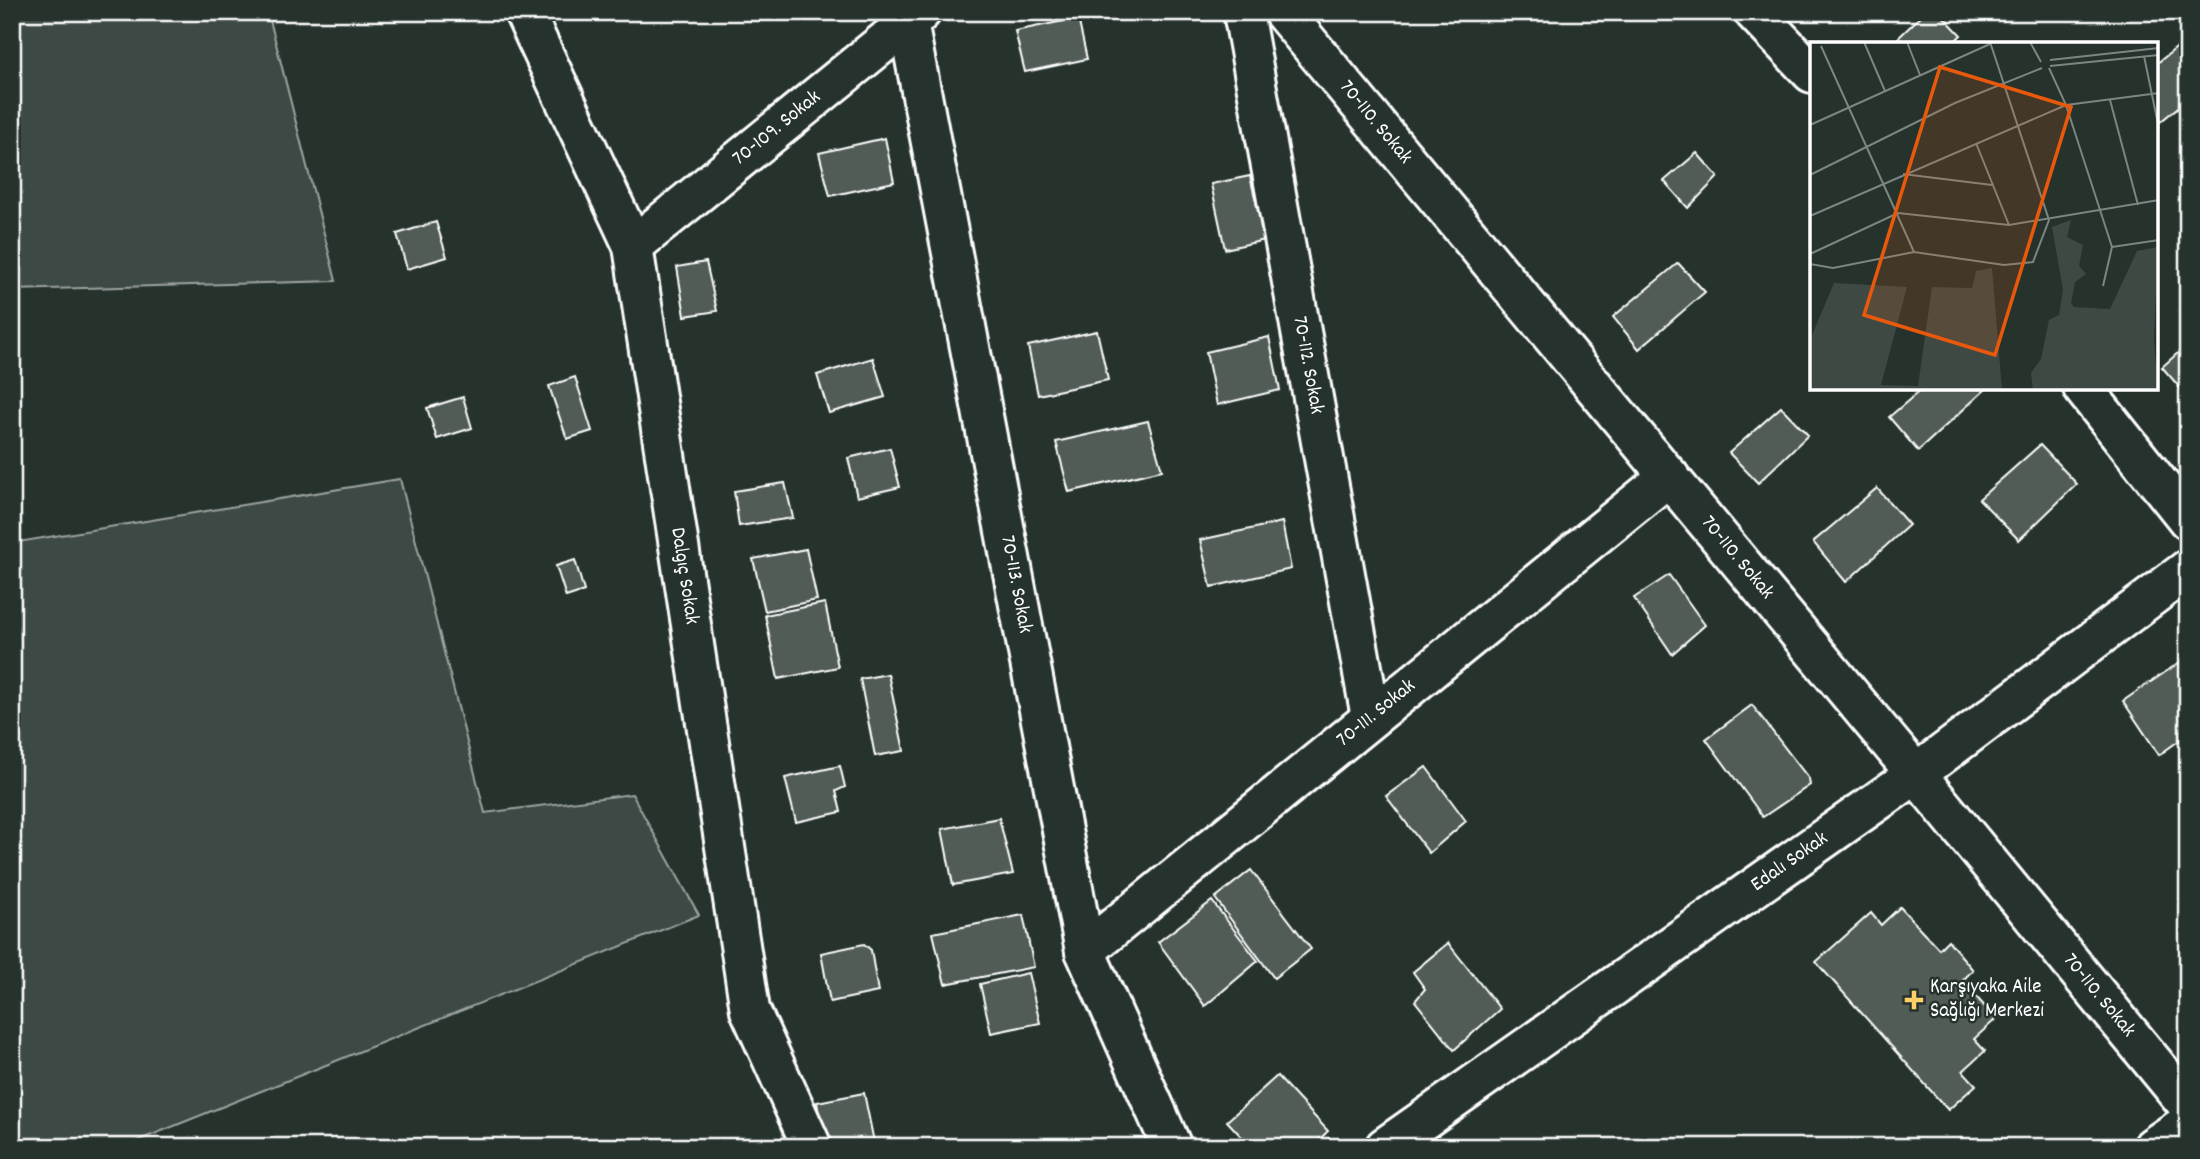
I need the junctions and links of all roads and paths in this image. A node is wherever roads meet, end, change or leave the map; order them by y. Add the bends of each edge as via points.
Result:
1 (524, 12) edge
2 (1243, 12) edge
3 (1283, 12) edge
4 (1754, 12) edge
5 (909, 16) edge
6 (1810, 72) edge
7 (634, 246) junction
8 (2084, 390) edge
9 (1669, 476) junction
10 (2188, 520) edge
11 (2188, 569) edge
12 (1371, 717) junction
13 (1916, 774) junction
14 (1085, 951) junction
15 (2188, 1105) edge
16 (2188, 1123) edge
17 (812, 1147) edge
18 (1172, 1147) edge
19 (1385, 1147) edge
20 (2153, 1147) edge

1 - 7 street, Dalgıç Sokak
2 - 12 street, 70-112. Sokak
3 - 9 street, 70-110. Sokak
4 - 6 street
5 - 7 street, 70-109. Sokak
5 - 14 street, 70-113. Sokak
7 - 17 street, Dalgıç Sokak via 750,1010
8 - 10 street
9 - 12 street, 70-111. Sokak
9 - 13 street, 70-110. Sokak
11 - 13 street, Edalı Sokak
12 - 14 street, 70-111. Sokak
13 - 15 street, 70-110. Sokak
13 - 19 street, Edalı Sokak
14 - 18 street, 70-113. Sokak
16 - 20 street

